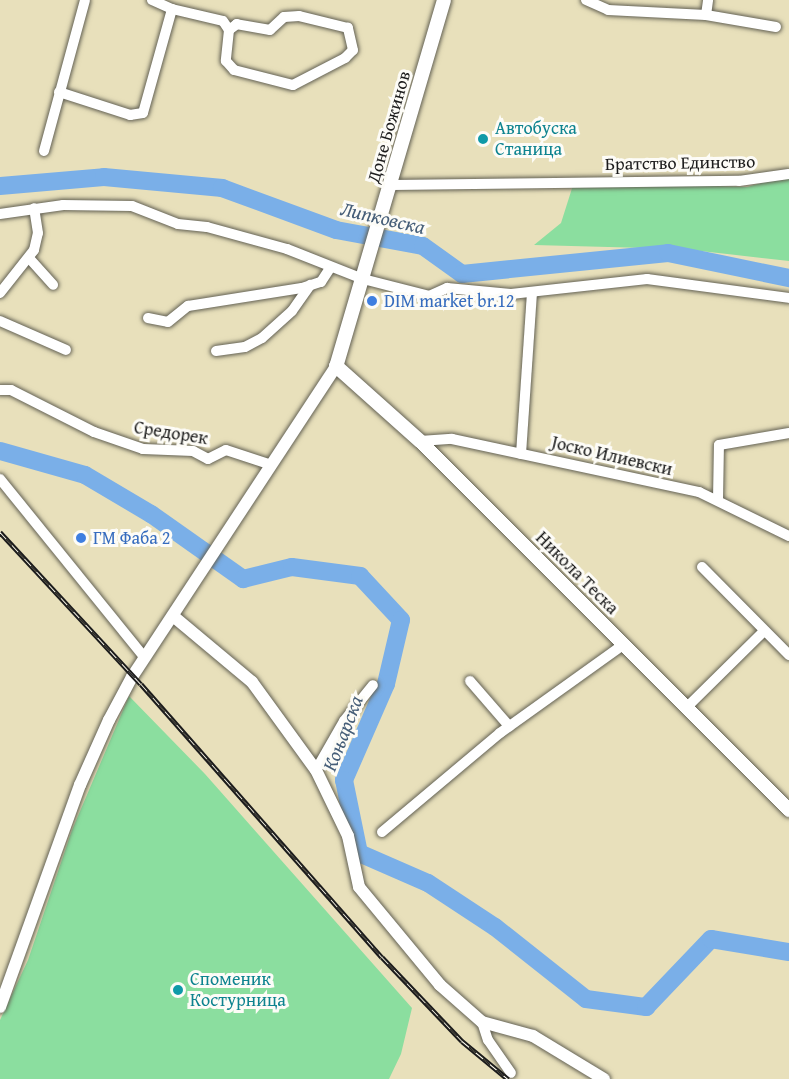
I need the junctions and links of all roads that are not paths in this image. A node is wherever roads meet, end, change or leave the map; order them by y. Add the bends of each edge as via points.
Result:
1 (85, 0) edge
2 (152, 0) edge
3 (444, 0) edge
4 (586, 0) edge
5 (708, 0) edge
6 (172, 9) junction
7 (706, 15) junction
8 (776, 27) dead end
9 (230, 30) junction
10 (59, 92) junction
11 (44, 151) dead end
12 (789, 174) edge
13 (392, 185) junction
14 (34, 208) junction
15 (0, 214) edge
16 (29, 258) junction
17 (330, 267) junction
18 (363, 279) junction
19 (53, 285) dead end
20 (310, 285) junction
21 (0, 293) edge
22 (532, 293) junction
23 (789, 298) edge
24 (148, 318) dead end
25 (0, 321) edge
26 (66, 350) dead end
27 (216, 351) dead end
28 (336, 366) junction
29 (0, 390) edge
30 (789, 433) edge
31 (420, 441) junction
32 (521, 454) junction
33 (272, 465) junction
34 (0, 479) edge
35 (718, 500) junction
36 (789, 536) edge
37 (702, 567) dead end
38 (173, 616) junction
39 (764, 631) junction
40 (623, 645) junction
41 (789, 655) edge
42 (145, 658) junction
43 (470, 681) dead end
44 (373, 685) dead end
45 (686, 708) junction
46 (509, 726) junction
47 (316, 770) junction
48 (786, 803) edge
49 (382, 832) dead end
50 (4, 986) edge
51 (0, 1007) edge
52 (482, 1022) junction
53 (511, 1073) dead end
54 (604, 1079) edge

1 - 10 street
2 - 6 street
3 - 13 main road, Доне Божинов
4 - 7 street via 608,10
5 - 7 street
6 - 9 street via 223,21
6 - 10 street via 143,113 130,116
7 - 8 street
9 - 9 street via 226,61 234,70 293,85 353,50 348,28 330,21 291,15 270,30 243,24
10 - 11 street
12 - 13 street, Братство Единство via 739,181
13 - 18 main road, Доне Божинов
14 - 15 street
14 - 16 street via 38,233
14 - 17 street via 143,208 178,224 207,227 287,249
16 - 19 street
16 - 21 street
17 - 18 street
17 - 20 street via 321,282
18 - 22 street via 429,296 447,288
18 - 28 main road, Доне Божинов
20 - 24 street via 188,306 168,322
20 - 27 street via 292,311 262,338 245,347
22 - 23 street via 647,279
22 - 32 street
25 - 26 street
28 - 31 main road, Никола Теска
28 - 33 street
29 - 33 street, Средорек via 11,390 94,432 143,449 193,451 208,459 226,450
30 - 35 street via 719,445
31 - 32 street, Јоско Илиевски via 442,438
31 - 40 main road, Никола Теска
32 - 35 street, Јоско Илиевски via 699,492
33 - 38 street
34 - 42 street
35 - 36 street, Јоско Илиевски
37 - 39 street
38 - 42 street
38 - 47 street via 252,682
39 - 41 street
39 - 45 street
40 - 45 main road, Никола Теска
40 - 46 street
42 - 50 street via 109,720 80,785
43 - 46 street
44 - 47 street via 344,721
45 - 48 main road, Никола Теска
46 - 49 street
47 - 52 street via 348,836 359,887 440,985
50 - 51 street
52 - 53 street via 488,1040
52 - 54 street via 533,1036

